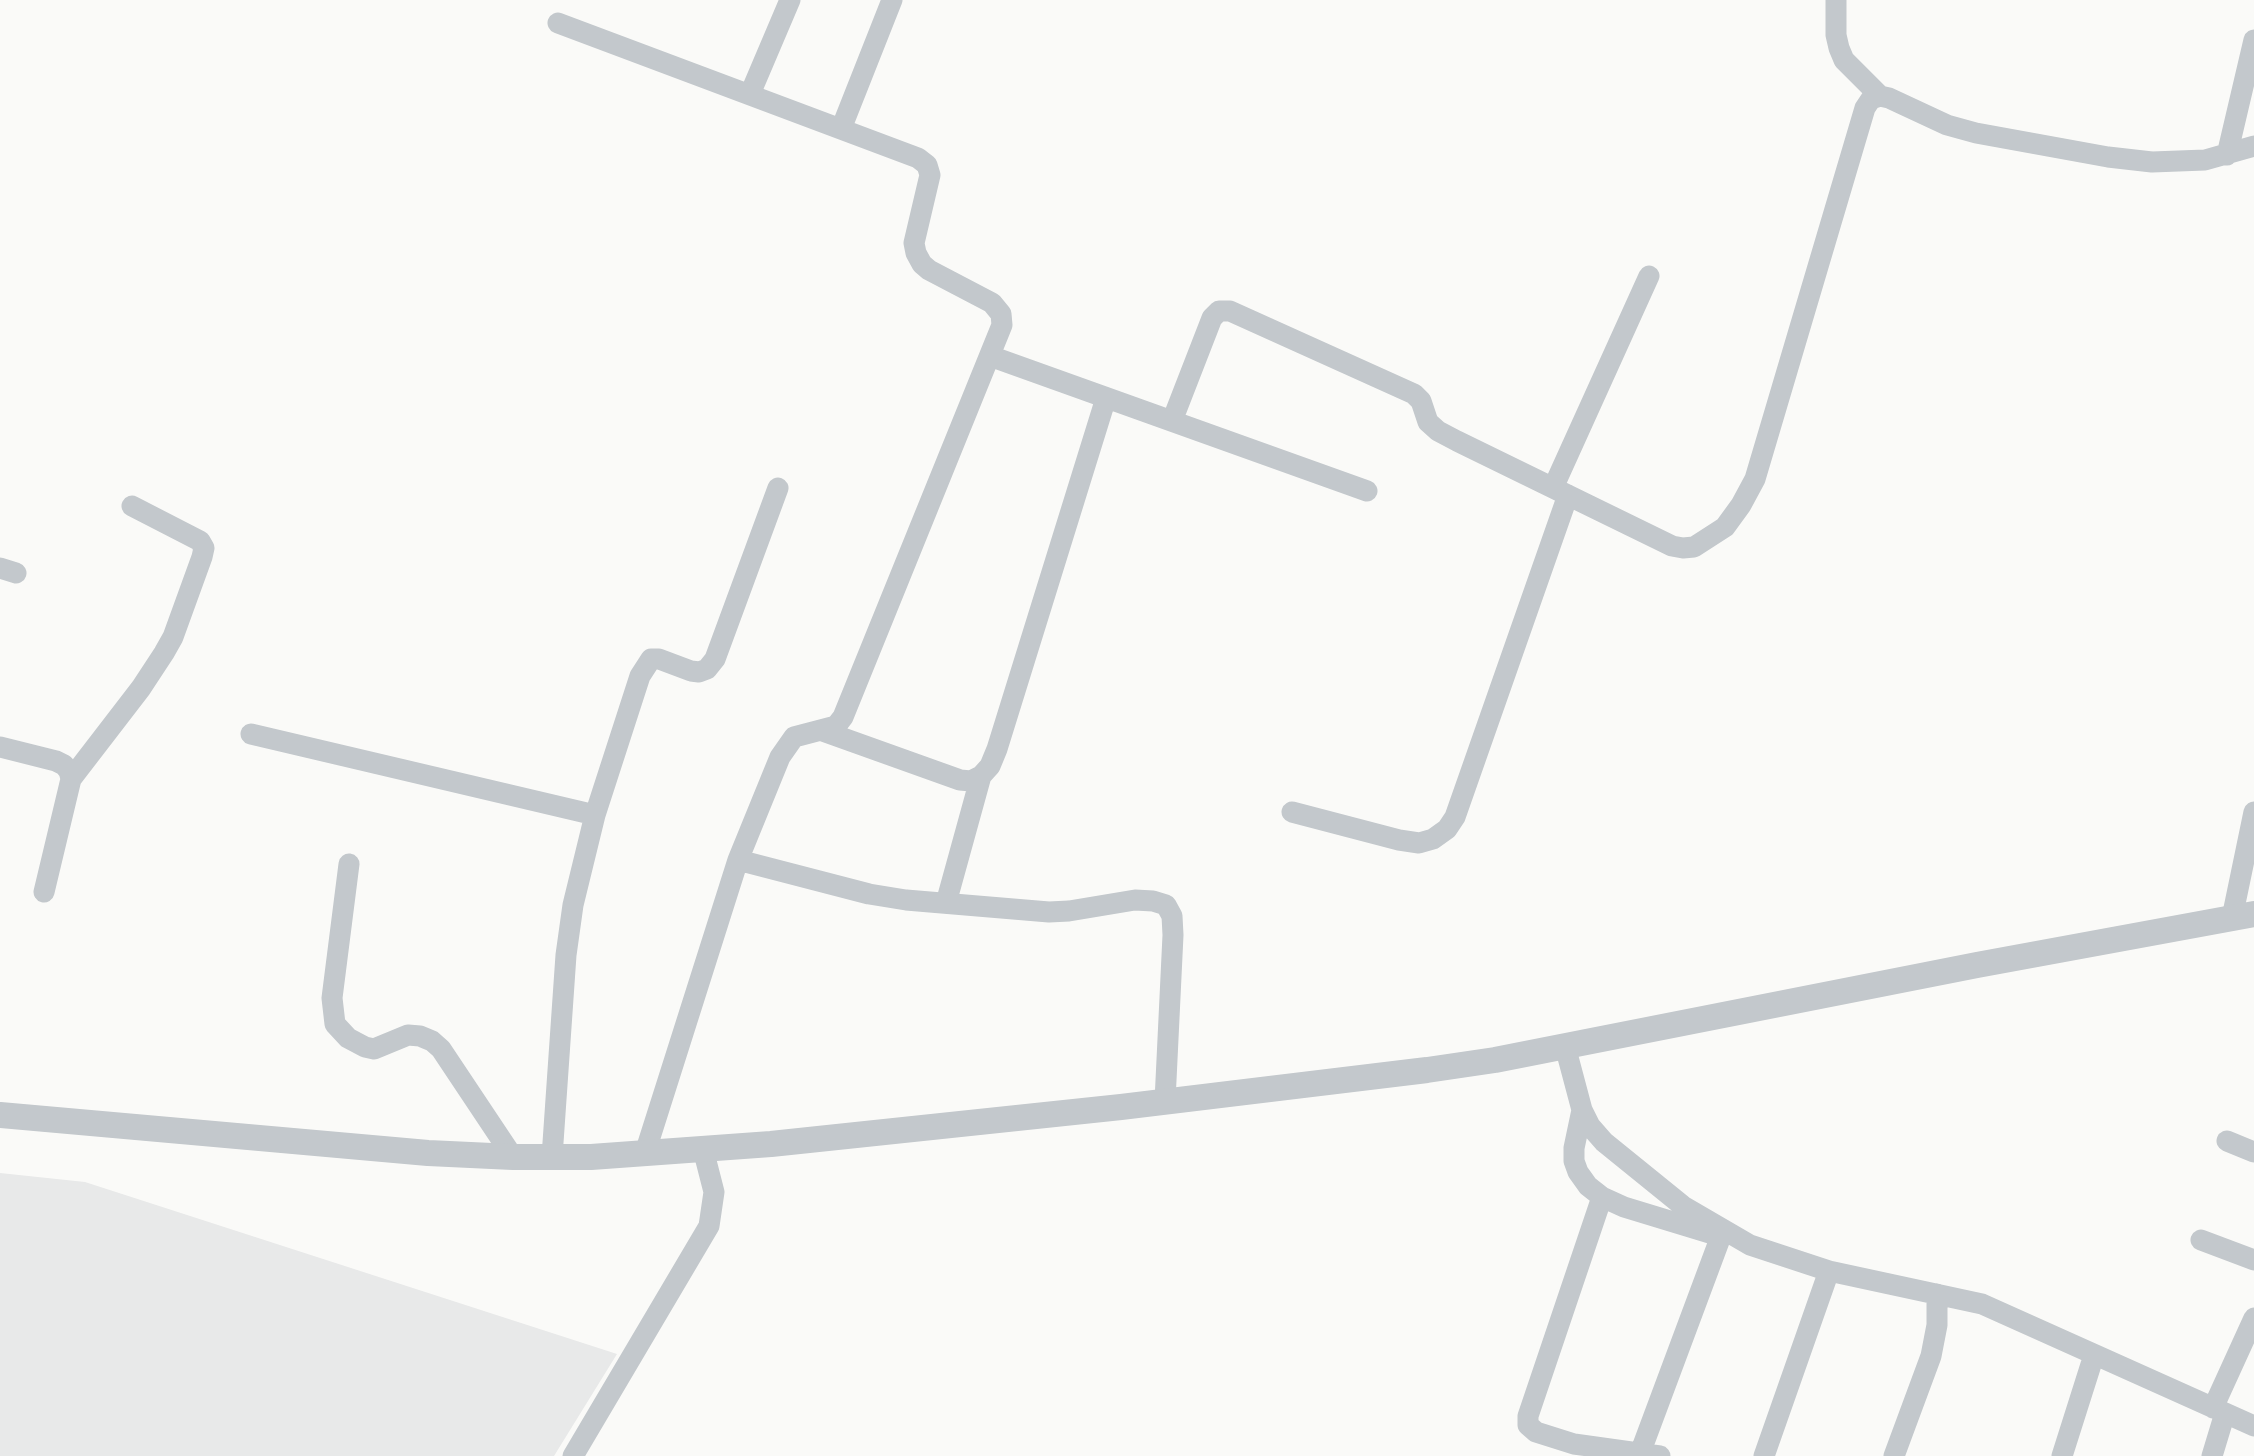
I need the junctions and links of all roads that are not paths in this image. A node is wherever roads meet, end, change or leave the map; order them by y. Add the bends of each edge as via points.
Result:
1 (790, 0) edge
2 (892, 0) edge
3 (1836, 0) edge
4 (558, 23) dead end
5 (2254, 40) edge
6 (750, 94) junction
7 (1880, 96) junction
8 (841, 129) junction
9 (2254, 146) edge
10 (2227, 154) junction
11 (1649, 276) dead end
12 (990, 356) junction
13 (1106, 398) junction
14 (1172, 421) junction
15 (778, 488) dead end
16 (1367, 491) dead end
17 (1560, 492) junction
18 (132, 506) dead end
19 (822, 731) junction
20 (251, 734) dead end
21 (0, 747) edge
22 (981, 776) junction
23 (70, 779) junction
24 (1292, 812) dead end
25 (2254, 812) edge
26 (595, 815) junction
27 (738, 860) junction
28 (349, 864) dead end
29 (44, 892) dead end
30 (946, 903) junction
31 (2243, 916) edge
32 (1565, 1046) junction
33 (1166, 1101) junction
34 (1582, 1110) junction
35 (0, 1115) edge
36 (2227, 1141) dead end
37 (703, 1149) junction
38 (2254, 1152) edge
39 (645, 1153) junction
40 (552, 1156) junction
41 (513, 1157) junction
42 (1602, 1197) junction
43 (1720, 1236) junction
44 (2200, 1240) dead end
45 (1750, 1245) junction
46 (2254, 1260) edge
47 (1829, 1271) junction
48 (1937, 1294) junction
49 (2254, 1317) edge
50 (2094, 1355) junction
51 (2219, 1411) junction
52 (2254, 1426) edge
53 (1647, 1455) edge
54 (573, 1456) edge
55 (1764, 1456) edge
56 (1894, 1456) edge
57 (2062, 1456) edge
58 (2212, 1456) edge

1 - 6 street
2 - 8 street
3 - 7 street via 1836,34 1844,60
4 - 6 street
5 - 10 street
6 - 8 street
7 - 10 street via 1947,125 2108,157 2183,162
7 - 17 street via 1871,99 1865,108 1763,457 1741,505 1725,527 1694,547 1672,546
8 - 12 street via 927,165 929,186 914,243 916,254 929,270 992,303 1001,314 1002,325
9 - 10 street
11 - 17 street
12 - 13 street
12 - 19 street via 853,696 836,726
13 - 14 street
13 - 22 street via 997,749
14 - 16 street
14 - 17 street via 1212,318 1220,311 1230,311 1414,394 1421,401 1428,422 1438,431
15 - 26 street via 715,658 707,669 692,671 659,658 651,659 645,666
17 - 24 street via 1455,817 1447,829 1419,843
18 - 23 street via 200,541 204,548 202,557 164,652
19 - 22 street via 960,780 971,781
19 - 27 street via 794,737 786,746
20 - 26 street
21 - 23 street via 64,765
22 - 30 street
23 - 29 street
25 - 31 street
26 - 40 street via 567,944
27 - 30 street via 887,898
27 - 39 street
28 - 41 street via 332,998 334,1023 348,1038 374,1049 408,1035 432,1041
30 - 33 street via 1049,912 1135,900 1166,905 1172,916 1173,935
31 - 32 street
32 - 33 street via 1428,1070
32 - 34 street
33 - 37 street
34 - 42 street via 1575,1161 1588,1186
34 - 45 street via 1604,1143 1645,1176 1683,1206
35 - 41 street
36 - 38 street
37 - 39 street
37 - 54 street via 714,1192 709,1226
39 - 40 street
40 - 41 street
42 - 43 street
42 - 53 street via 1528,1425 1536,1432 1574,1444
43 - 45 street
43 - 53 street
44 - 46 street
45 - 47 street
47 - 48 street
47 - 55 street
48 - 50 street via 1982,1304
48 - 56 street via 1936,1339
49 - 51 street
50 - 51 street
50 - 57 street
51 - 52 street
51 - 58 street

